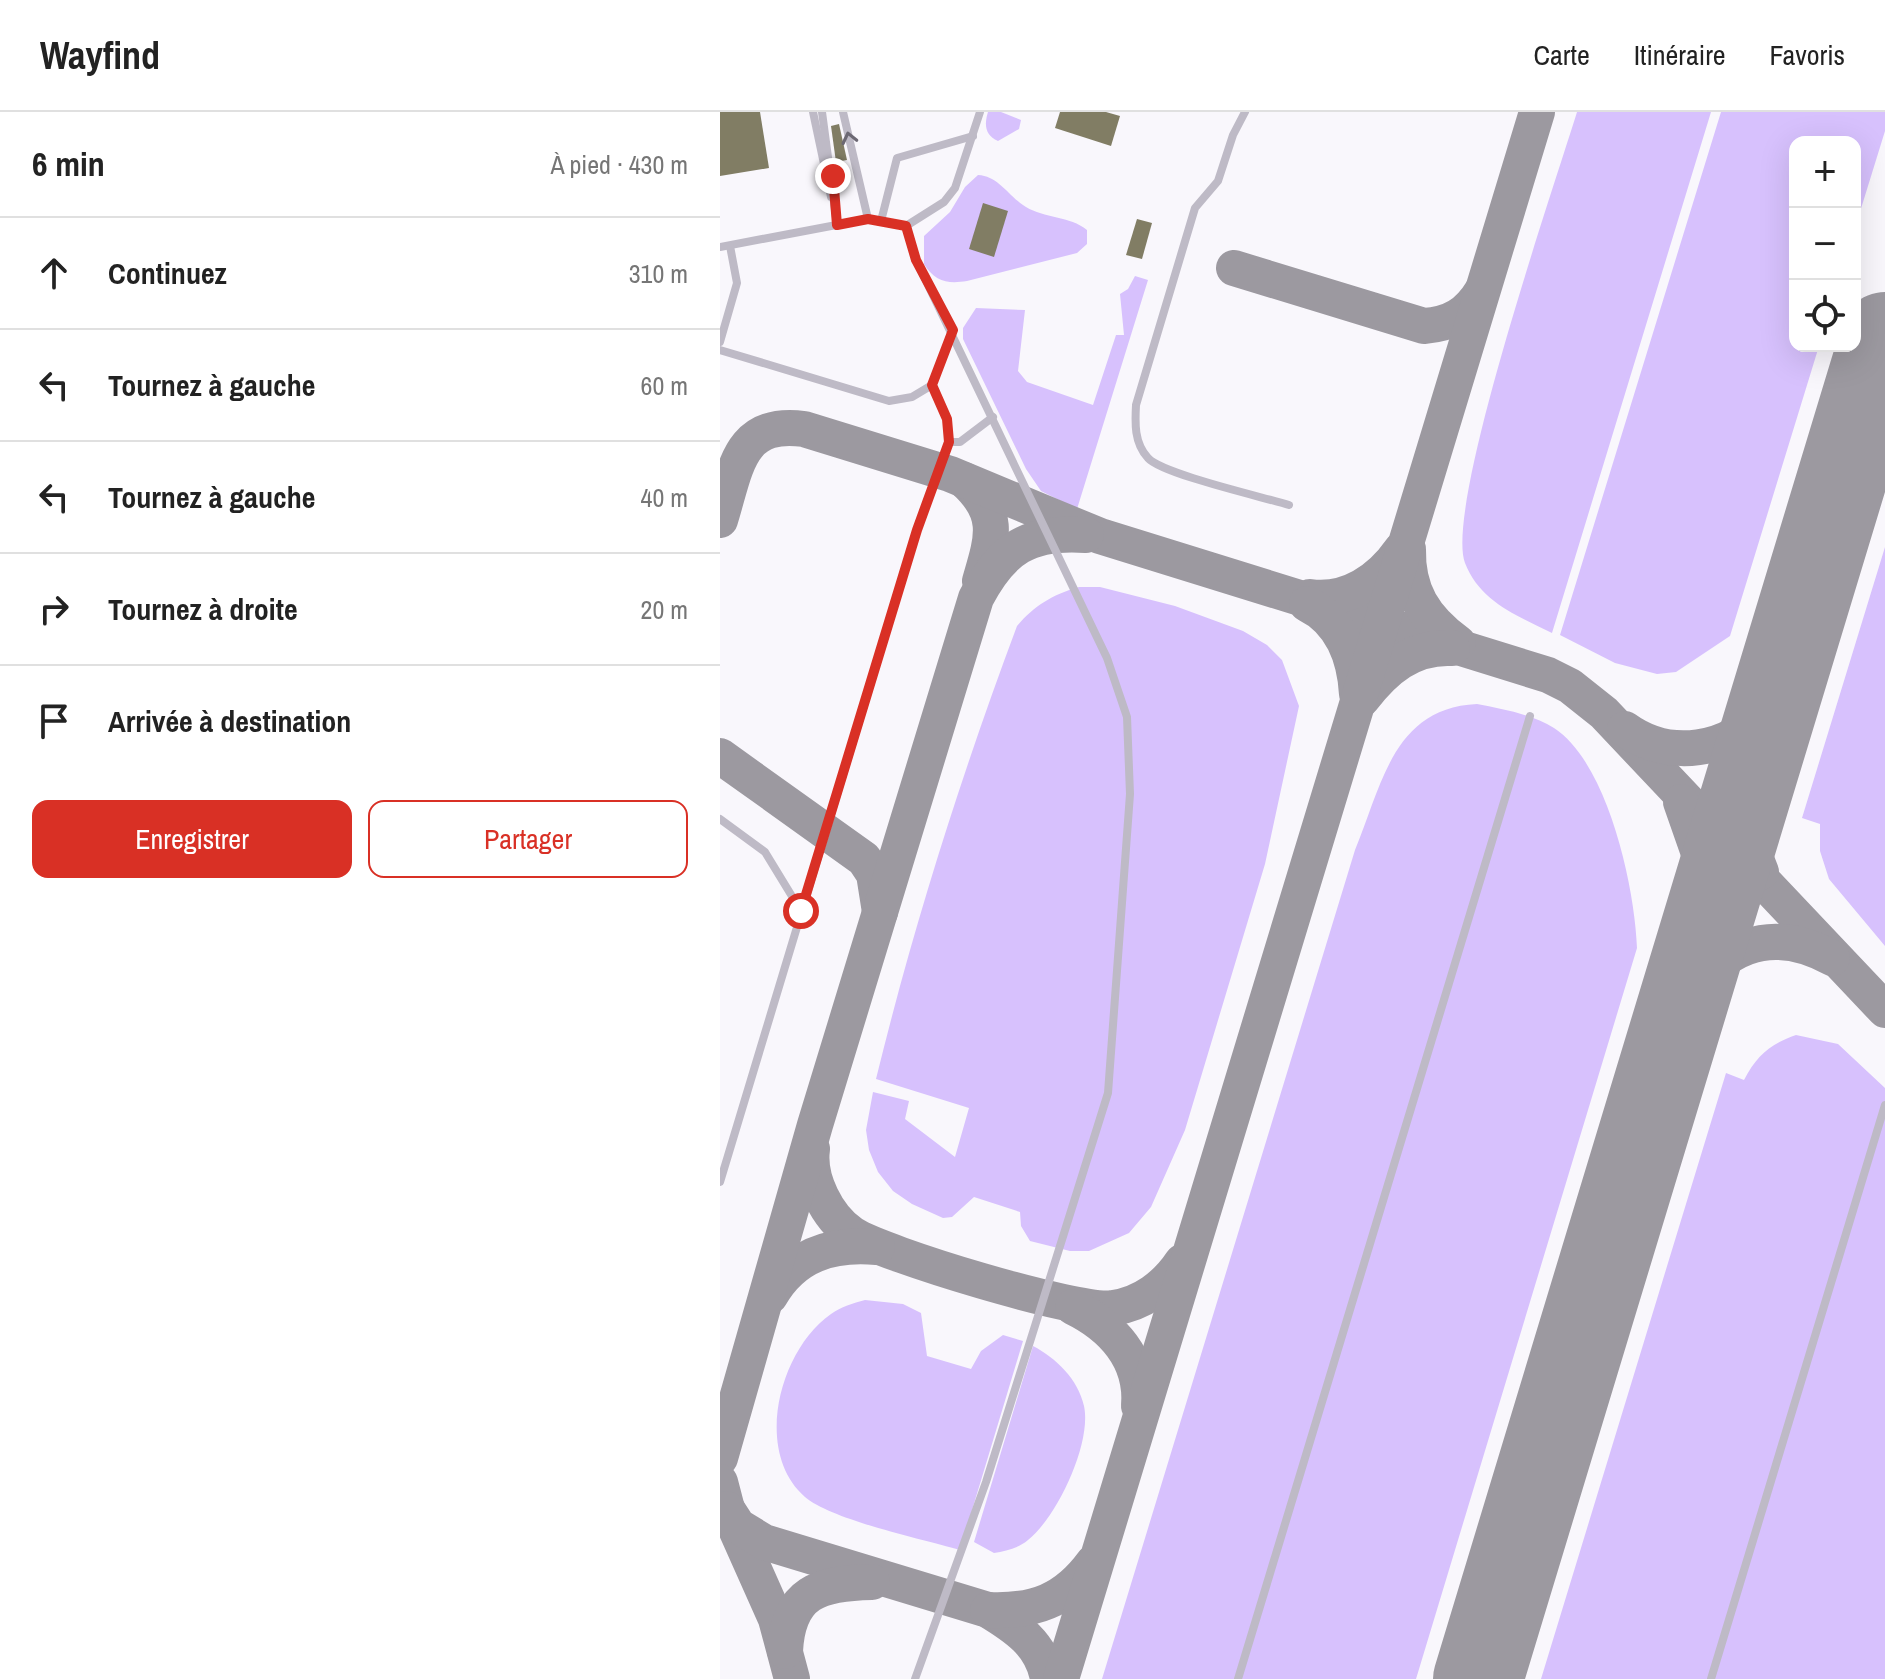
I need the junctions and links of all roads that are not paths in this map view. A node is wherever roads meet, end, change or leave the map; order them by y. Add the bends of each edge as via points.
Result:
1 (813, 112) edge
2 (822, 112) edge
3 (843, 112) edge
4 (980, 112) edge
5 (1245, 112) edge
6 (973, 136) junction
7 (833, 203) junction
8 (868, 219) junction
9 (881, 221) junction
10 (837, 225) junction
11 (906, 226) junction
12 (725, 246) edge
13 (953, 330) junction
14 (720, 342) edge
15 (720, 350) edge
16 (932, 385) junction
17 (993, 417) junction
18 (949, 442) junction
19 (1289, 505) dead end
20 (1530, 716) dead end
21 (720, 819) edge
22 (801, 911) junction
23 (1885, 1105) edge
24 (720, 1182) edge
25 (915, 1679) edge
26 (1238, 1679) edge
27 (1711, 1679) edge

1 - 7 lane
2 - 7 lane
8 -> 3 lane
4 - 6 lane
5 - 19 lane via 1218,181 1195,208 1136,405 1135,426 1143,451 1161,467
6 - 9 lane via 897,158
6 - 11 lane via 955,188 944,202
7 - 10 lane
8 - 9 lane
8 - 10 lane
9 - 11 lane
10 - 12 lane
11 - 13 lane via 916,260
12 - 14 lane via 737,283
13 - 16 lane
13 - 17 lane
15 - 16 lane via 889,401 912,397
16 - 18 lane via 947,419
17 - 18 lane via 960,442
17 - 25 lane via 1107,658 1127,717 1130,794 1108,1093 986,1482
18 - 22 lane via 917,530
20 - 26 lane
21 - 22 lane via 765,852
22 - 24 lane
23 - 27 lane

